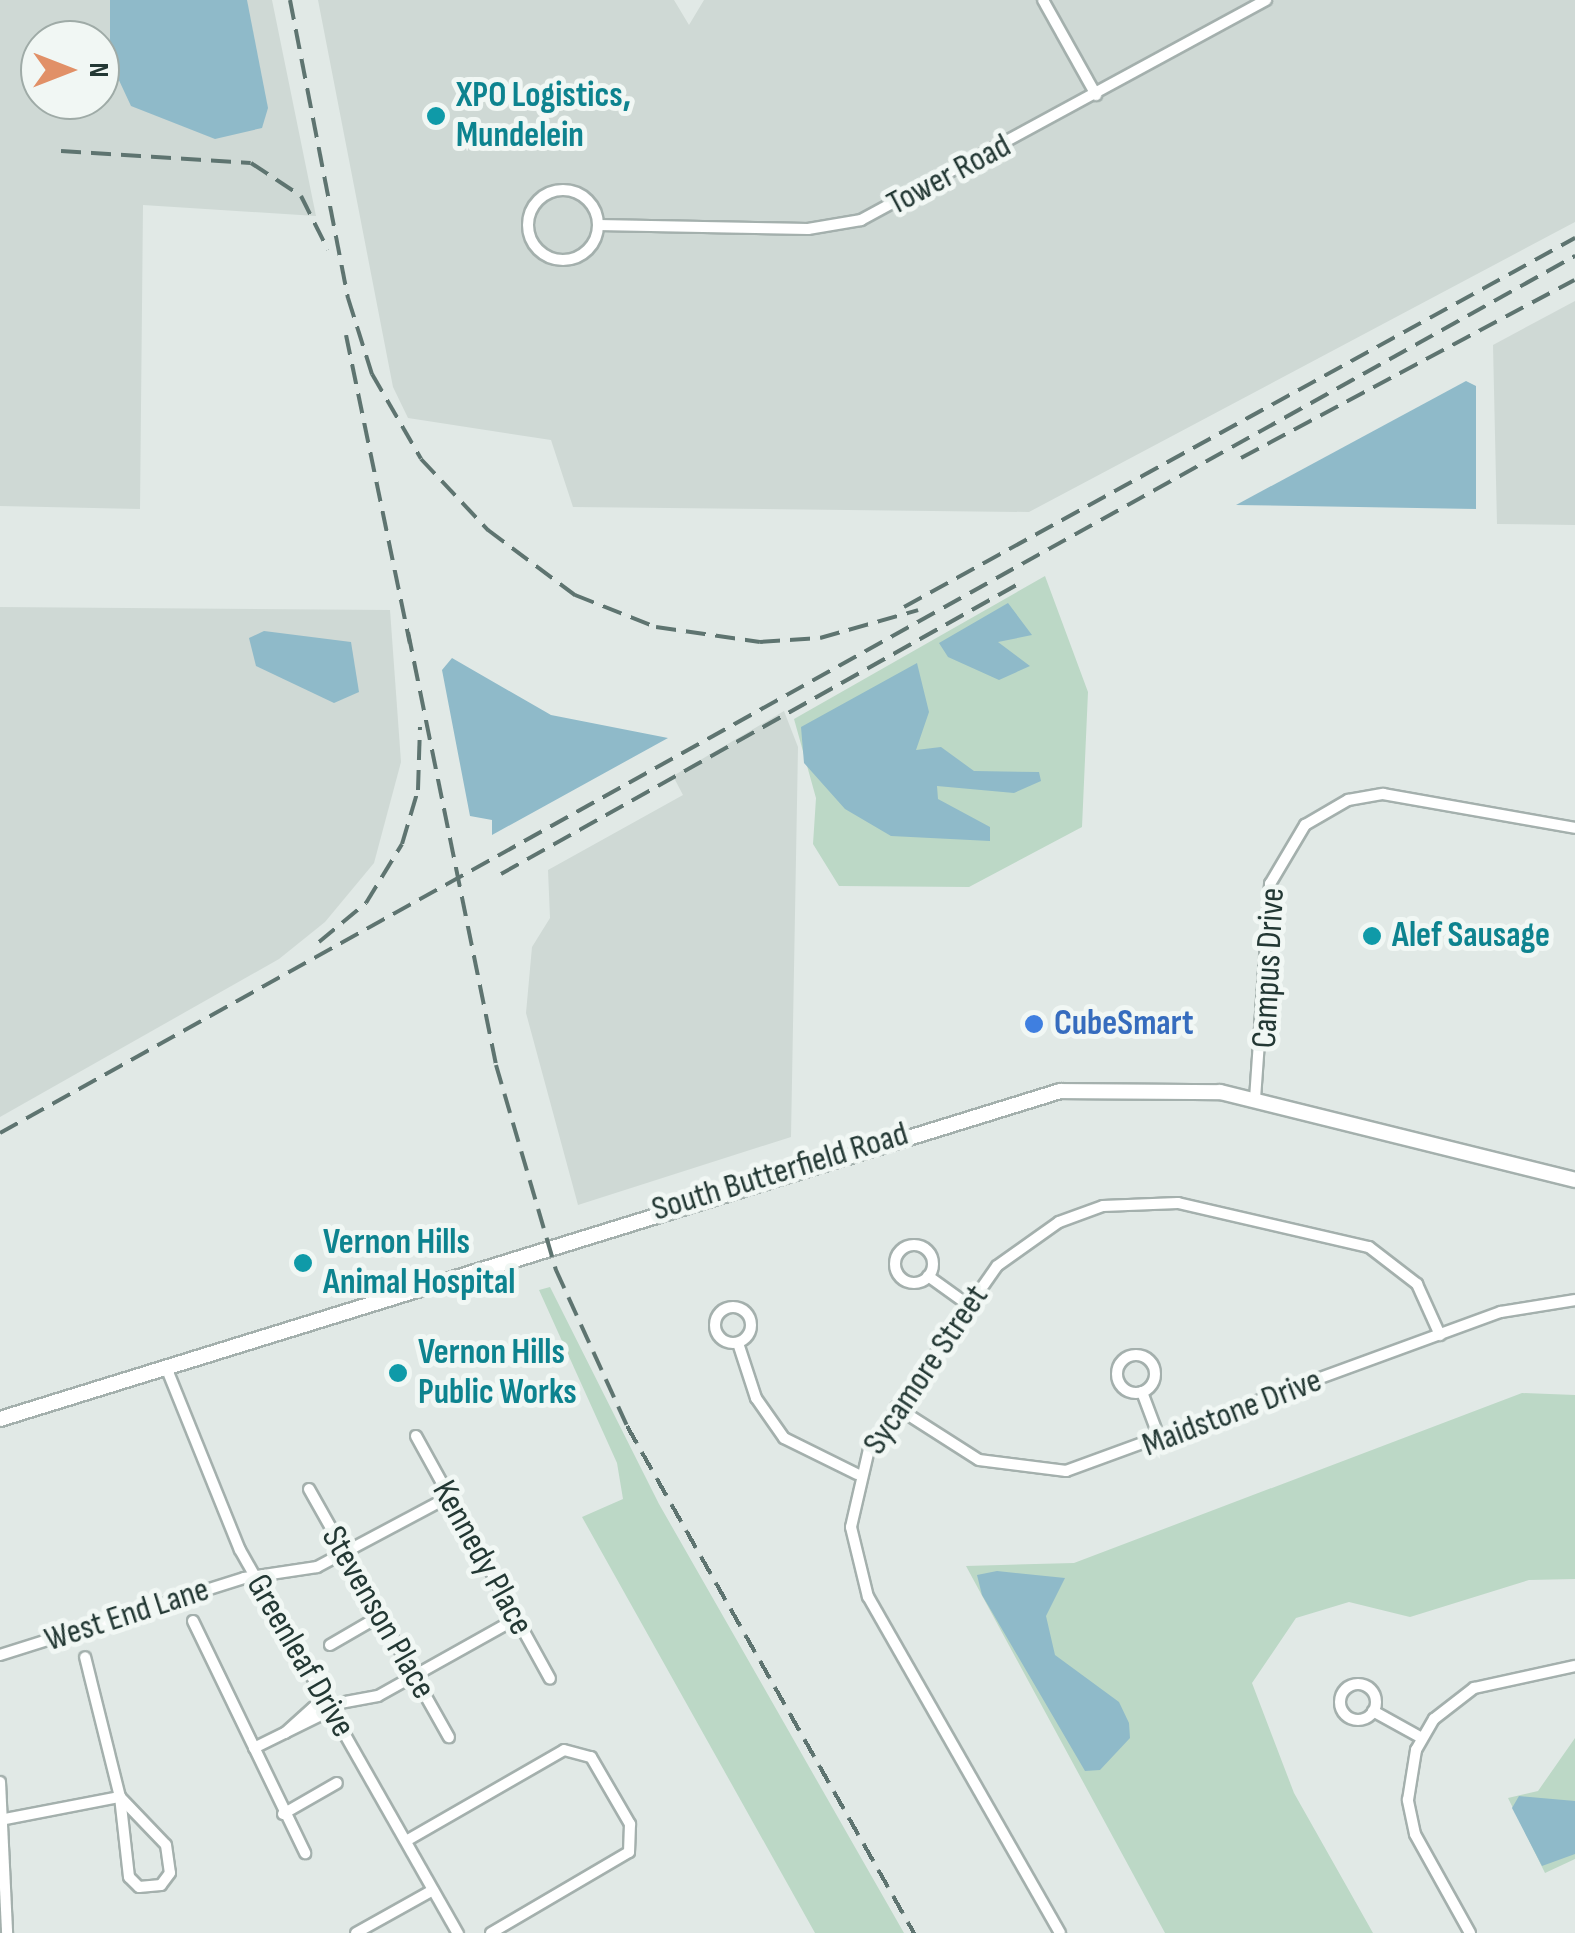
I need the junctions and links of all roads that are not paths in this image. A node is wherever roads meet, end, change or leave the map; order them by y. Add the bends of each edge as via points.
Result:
1 (1043, 0) edge
2 (1266, 0) edge
3 (1096, 94) junction
4 (598, 225) junction
5 (1575, 828) edge
6 (1255, 1099) junction
7 (1575, 1180) edge
8 (928, 1276) dead end
9 (1575, 1300) edge
10 (967, 1304) junction
11 (1440, 1335) junction
12 (738, 1343) dead end
13 (166, 1367) junction
14 (1142, 1392) dead end
15 (896, 1407) junction
16 (0, 1419) edge
17 (416, 1436) dead end
18 (1160, 1440) junction
19 (858, 1474) junction
20 (309, 1488) dead end
21 (447, 1498) junction
22 (343, 1554) junction
23 (255, 1577) junction
24 (380, 1616) junction
25 (516, 1618) junction
26 (193, 1621) dead end
27 (330, 1645) dead end
28 (0, 1655) edge
29 (85, 1658) dead end
30 (1575, 1666) edge
31 (414, 1676) junction
32 (550, 1679) dead end
33 (331, 1710) junction
34 (1373, 1712) dead end
35 (449, 1738) dead end
36 (1422, 1738) junction
37 (254, 1748) junction
38 (0, 1782) edge
39 (337, 1783) dead end
40 (120, 1797) junction
41 (283, 1814) junction
42 (4, 1819) edge
43 (406, 1842) junction
44 (305, 1852) dead end
45 (434, 1890) junction
46 (4, 1901) edge
47 (7, 1933) edge
48 (356, 1933) edge
49 (458, 1933) edge
50 (491, 1933) edge
51 (1060, 1933) edge
52 (1470, 1933) edge

1 - 3 street
2 - 3 street, Tower Road
3 - 4 street, Tower Road via 861,220 808,229
4 - 4 street via 584,198 558,191 536,204 528,226 538,249 559,260 583,253
5 - 6 street, Campus Drive via 1383,794 1348,800 1306,825 1270,884
6 - 7 main road, South Butterfield Road
6 - 13 main road, South Butterfield Road via 1133,1086 1014,1100
8 - 10 street
9 - 11 street, Maidstone Drive via 1523,1305
10 - 11 street, Sycamore Street via 1011,1253 1058,1222 1130,1202 1178,1202 1388,1256 1417,1284
10 - 15 street, Sycamore Street
11 - 18 street, Maidstone Drive
12 - 19 street via 756,1398 784,1438
13 - 16 main road, South Butterfield Road
13 - 23 street, Greenleaf Drive
14 - 18 street
15 - 18 street, Maidstone Drive via 978,1460 1030,1472 1080,1468
15 - 19 street, Sycamore Street
17 - 21 street, Kennedy Place
19 - 51 street, Sycamore Street via 852,1546 868,1597
20 - 22 street, Stevenson Place
21 - 22 street, West End Lane
21 - 25 street, Kennedy Place
22 - 23 street, West End Lane via 301,1573
22 - 24 street, Stevenson Place
23 - 28 street, West End Lane
23 - 33 street, Greenleaf Drive
24 - 27 street
24 - 31 street, Stevenson Place
25 - 31 street
25 - 32 street, Kennedy Place
26 - 37 street
29 - 40 street
30 - 36 street via 1474,1688
31 - 33 street
31 - 35 street, Stevenson Place
33 - 37 street via 314,1708
33 - 43 street, Greenleaf Drive
34 - 36 street
36 - 52 street via 1409,1812
37 - 41 street
38 - 42 street
39 - 41 street
40 - 40 street via 129,1877 139,1887 160,1885 170,1873 166,1845
40 - 42 street
41 - 44 street
42 - 46 street
43 - 45 street, Greenleaf Drive
43 - 50 street via 577,1748 630,1824 626,1855
45 - 48 street
45 - 49 street, Greenleaf Drive
46 - 47 street

